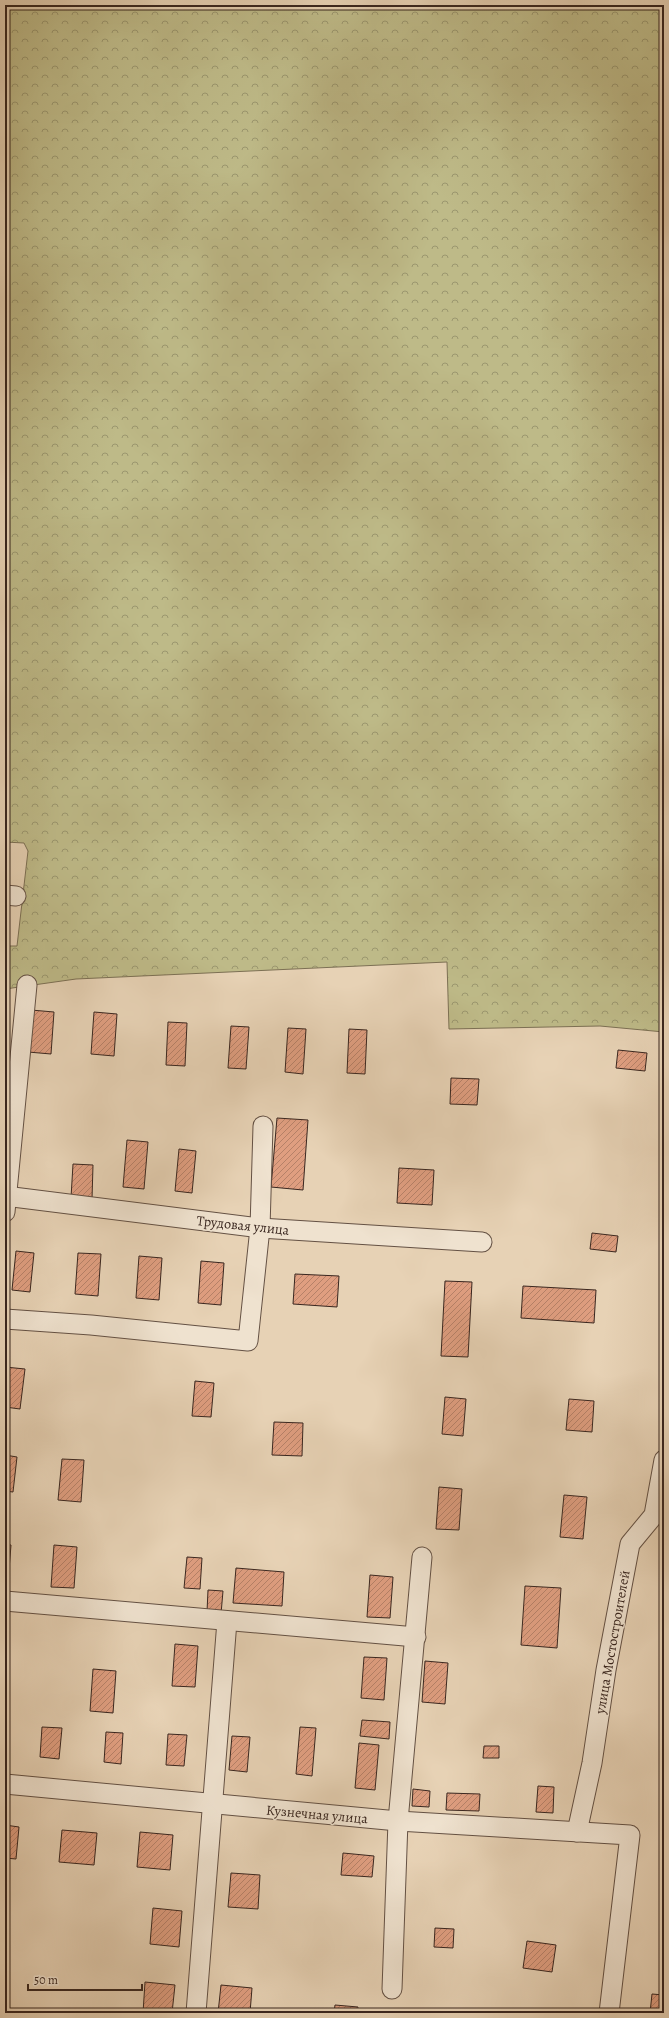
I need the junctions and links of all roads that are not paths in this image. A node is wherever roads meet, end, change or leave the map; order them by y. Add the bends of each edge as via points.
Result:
1 (27, 985) dead end
2 (263, 1126) dead end
3 (6, 1202) edge
4 (260, 1228) junction
5 (482, 1242) dead end
6 (5, 1319) edge
7 (664, 1460) edge
8 (422, 1557) dead end
9 (5, 1601) edge
10 (227, 1621) junction
11 (416, 1637) junction
12 (5, 1784) edge
13 (212, 1804) junction
14 (398, 1821) junction
15 (577, 1832) junction
16 (392, 1989) dead end
17 (196, 2013) edge
18 (609, 2013) edge

1 - 3 street
2 - 4 street
3 - 4 street, Трудовая улица
4 - 5 street, Трудовая улица
4 - 6 street via 248,1341
7 - 15 street, улица Мостостроителей via 654,1515 630,1544 606,1670 592,1763
8 - 11 street
9 - 10 street
10 - 11 street
10 - 13 street
11 - 14 street
12 - 13 street, Кузнечная улица
13 - 14 street, Кузнечная улица
13 - 17 street
14 - 15 street, Кузнечная улица
14 - 16 street
15 - 18 street, Кузнечная улица via 630,1836

